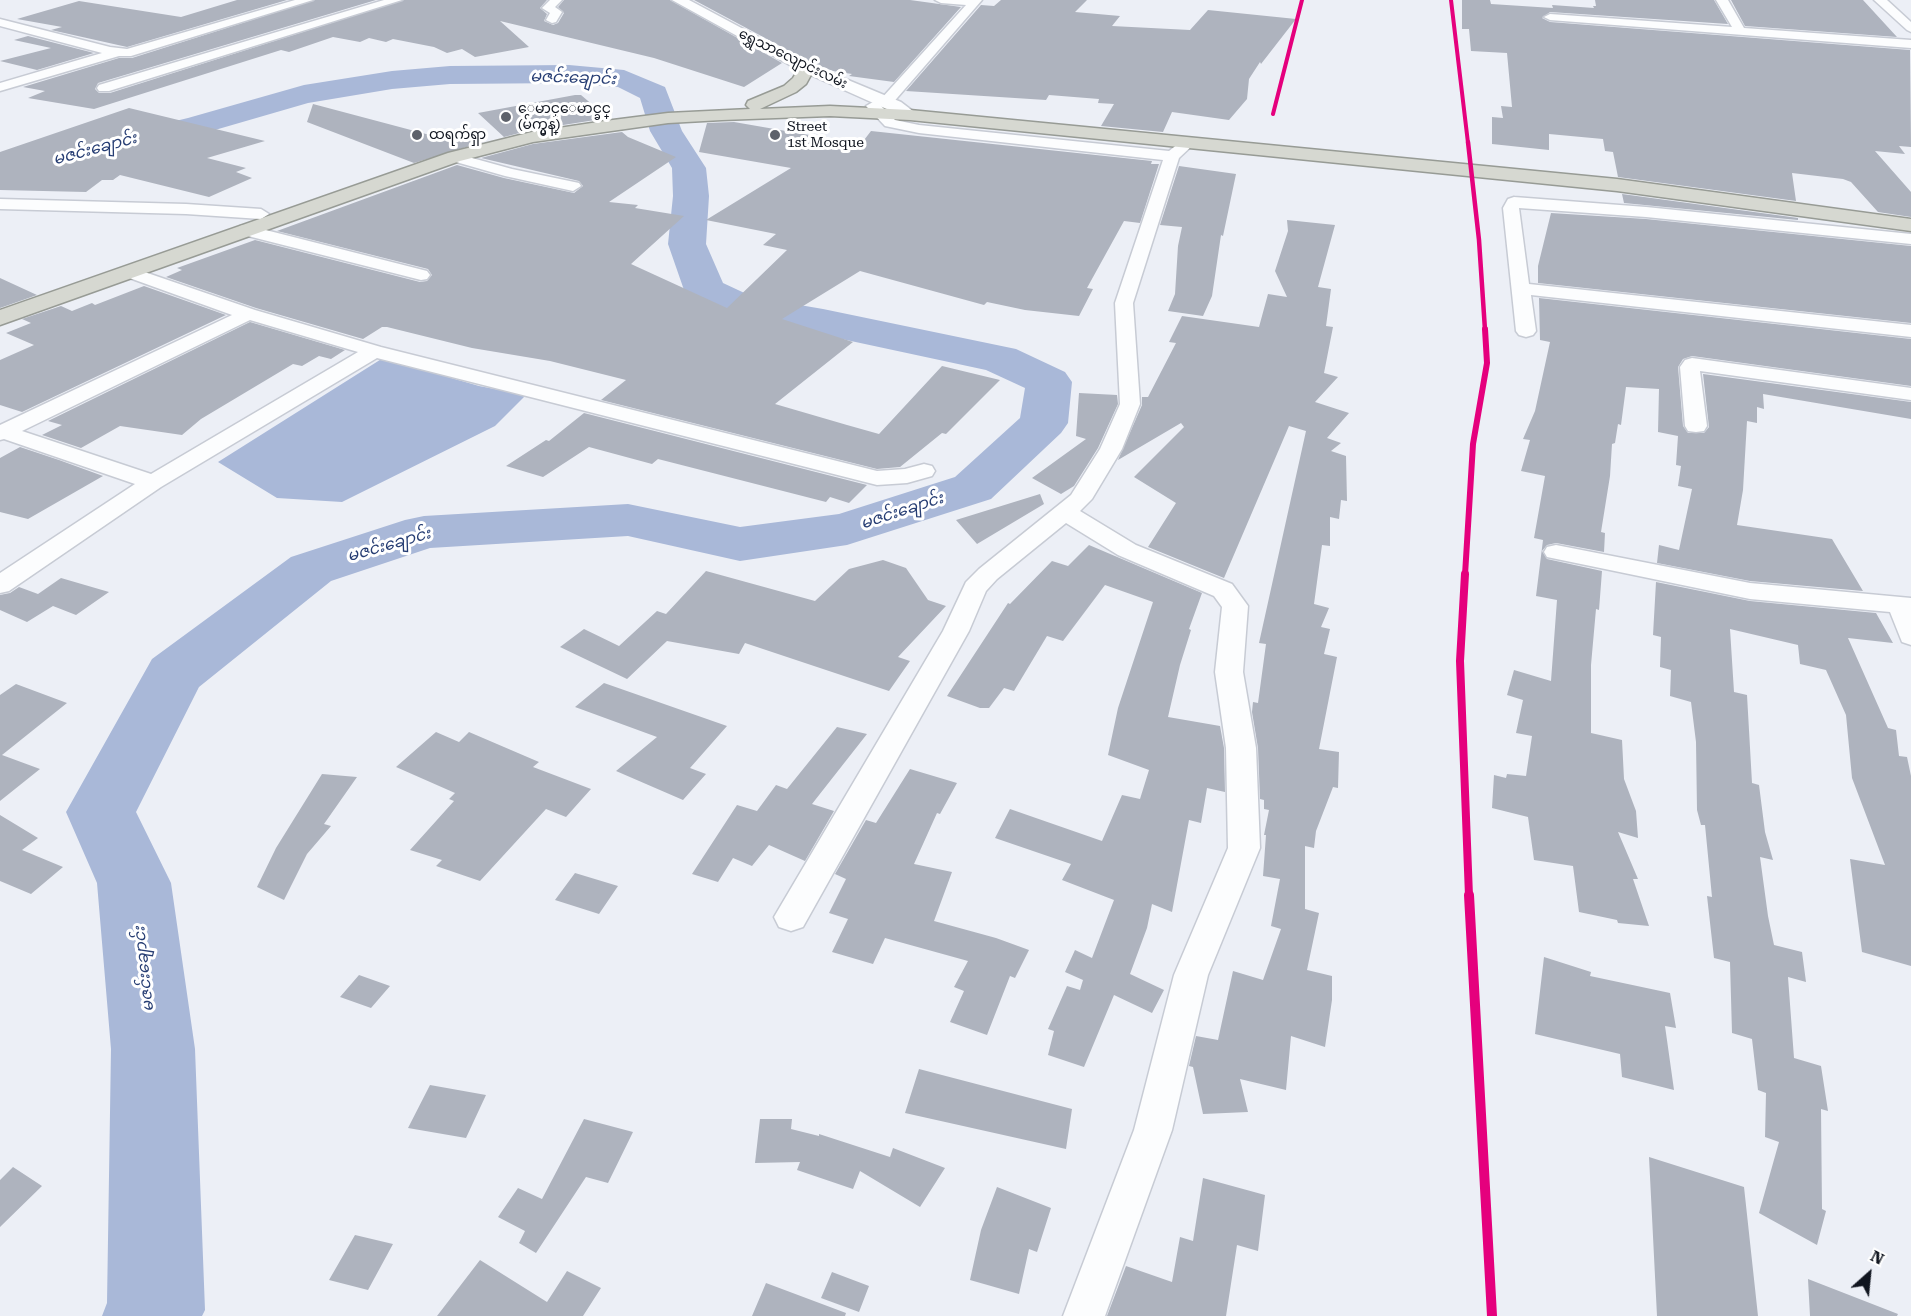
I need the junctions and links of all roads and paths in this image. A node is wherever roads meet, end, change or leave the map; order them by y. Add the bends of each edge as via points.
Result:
1 (307, 0) edge
2 (396, 0) edge
3 (556, 0) edge
4 (679, 0) edge
5 (941, 0) edge
6 (1722, 0) edge
7 (1880, 0) edge
8 (975, 1) edge
9 (1550, 17) dead end
10 (552, 20) dead end
11 (0, 22) edge
12 (1911, 28) edge
13 (1740, 31) junction
14 (1911, 44) edge
15 (116, 52) junction
16 (802, 66) junction
17 (0, 87) edge
18 (105, 88) dead end
19 (754, 105) junction
20 (888, 108) junction
21 (666, 113) junction
22 (602, 121) junction
23 (1180, 149) junction
24 (1344, 154) junction
25 (454, 157) junction
26 (1489, 167) junction
27 (573, 186) dead end
28 (0, 204) edge
29 (261, 214) junction
30 (1911, 217) edge
31 (1911, 225) edge
32 (246, 230) junction
33 (1911, 239) edge
34 (130, 272) junction
35 (421, 275) dead end
36 (1521, 289) junction
37 (0, 307) edge
38 (248, 314) junction
39 (0, 318) edge
40 (1526, 330) dead end
41 (1911, 331) edge
42 (374, 351) junction
43 (1911, 394) edge
44 (1696, 426) dead end
45 (1, 432) edge
46 (924, 471) dead end
47 (153, 482) junction
48 (1065, 512) junction
49 (1556, 552) dead end
50 (0, 585) edge
51 (1906, 605) edge
52 (1911, 636) edge
53 (791, 918) dead end
54 (1084, 1316) edge

1 - 15 street via 137,50
2 - 18 street
3 - 10 street via 548,8 556,12
4 - 16 street, ရွှေသာလျောင်းလမ်း
5 - 8 street
6 - 13 street
7 - 12 street
8 - 20 street
9 - 13 street
11 - 15 street
13 - 14 street
15 - 17 street
16 - 19 highway via 801,81
16 - 20 street, ရွှေသာလျောင်းလမ်း
19 - 20 highway
19 - 21 highway
20 - 21 highway
20 - 23 highway
20 - 23 street via 890,123 919,129
20 - 24 highway
21 - 22 highway
22 - 25 highway
22 - 29 highway via 528,130 443,152
23 - 24 highway
23 - 48 street via 1124,303 1130,404 1099,470 1080,499
24 - 26 highway
25 - 27 street
25 - 32 highway
26 - 30 highway via 1612,176
26 - 31 highway
28 - 29 street
29 - 37 highway
32 - 34 highway
32 - 35 street
33 - 36 street via 1520,201 1510,208
34 - 38 street
34 - 39 highway
36 - 40 street
36 - 41 street
38 - 42 street
38 - 45 street
42 - 46 street via 877,478
42 - 47 street
43 - 44 street via 1692,364
45 - 47 street
47 - 50 street
48 - 53 street via 975,588 956,631
48 - 54 street via 1127,550 1224,590 1235,606 1229,672 1241,748 1244,848 1191,975 1153,1130
49 - 51 street via 1750,591
51 - 52 street

